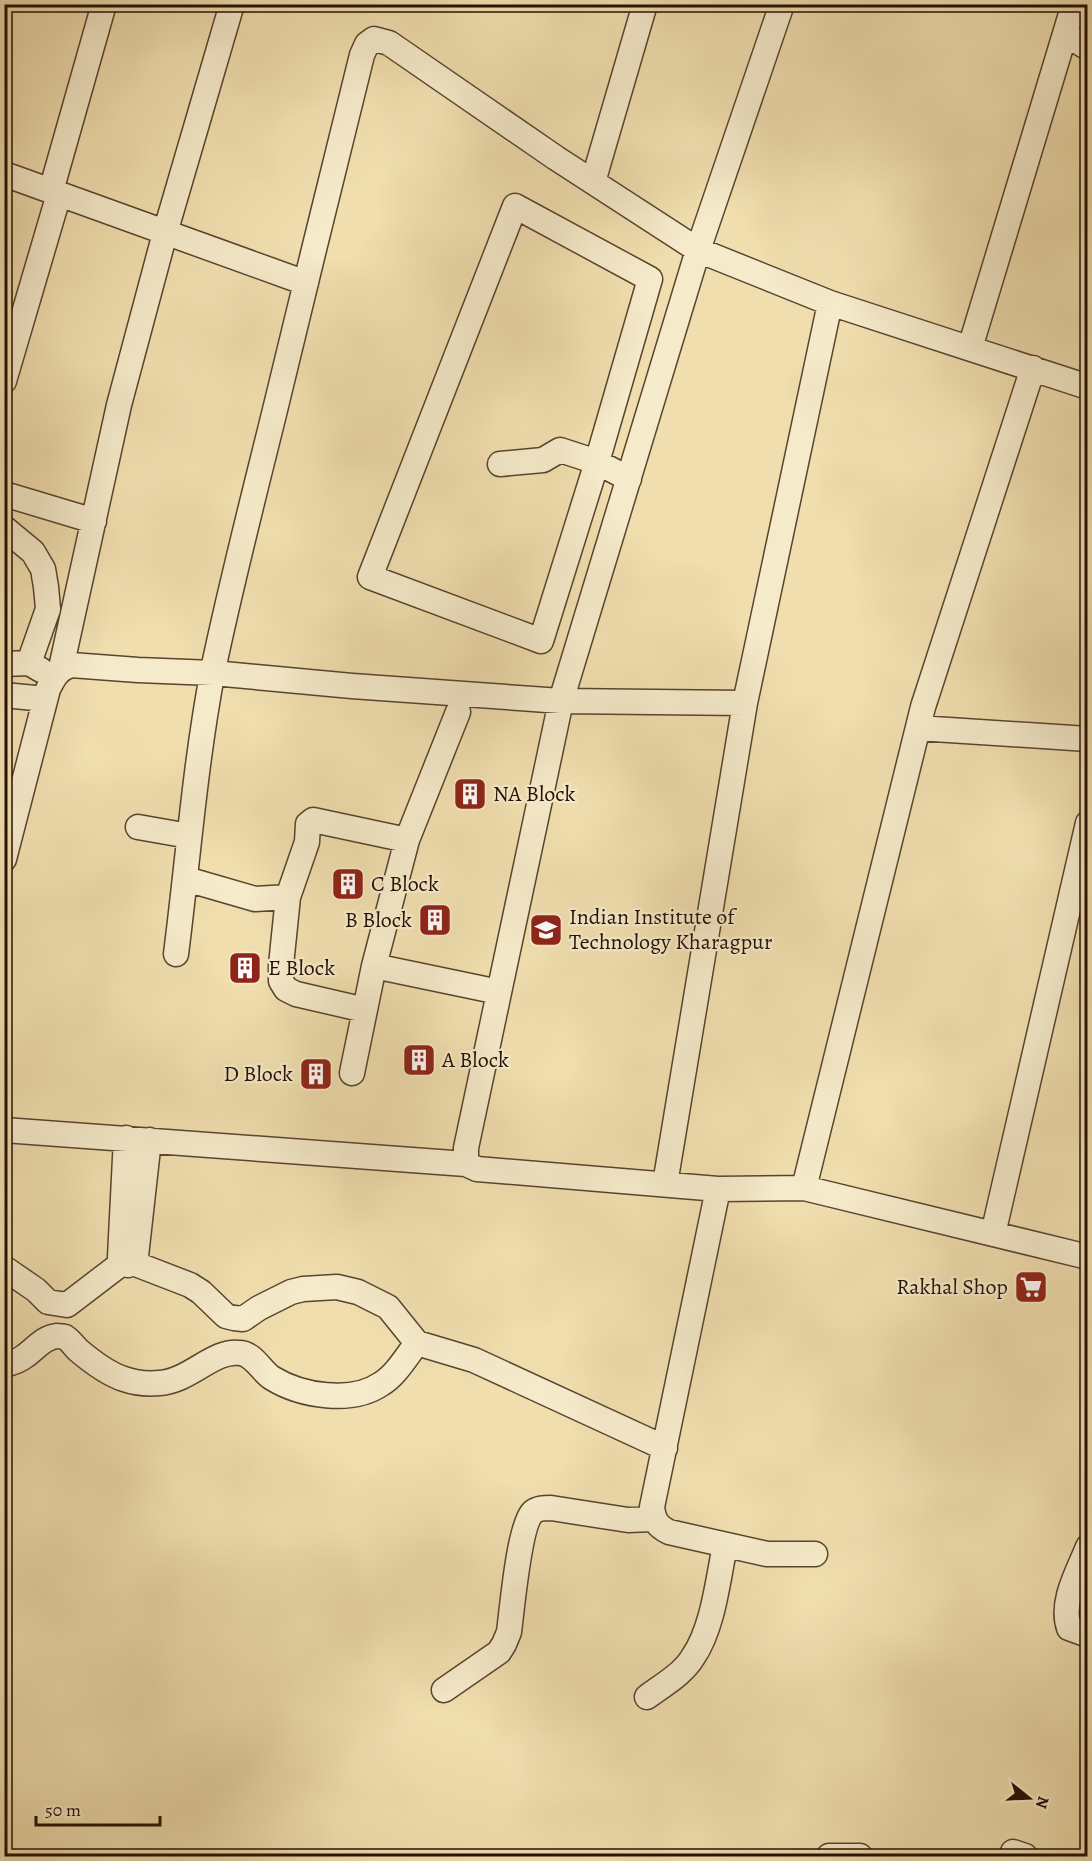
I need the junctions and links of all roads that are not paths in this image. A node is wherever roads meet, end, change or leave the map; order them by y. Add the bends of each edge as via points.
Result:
1 (104, 4) edge
2 (232, 4) edge
3 (645, 4) edge
4 (782, 4) edge
5 (1074, 4) edge
6 (1065, 34) junction
7 (1088, 48) edge
8 (4, 174) edge
9 (593, 182) junction
10 (55, 192) junction
11 (165, 233) junction
12 (698, 250) junction
13 (306, 283) junction
14 (830, 303) junction
15 (970, 348) junction
16 (1033, 368) junction
17 (4, 381) edge
18 (1088, 387) edge
19 (597, 462) junction
20 (500, 464) dead end
21 (629, 479) junction
22 (4, 494) edge
23 (94, 521) junction
24 (4, 528) edge
25 (28, 663) junction
26 (4, 664) edge
27 (58, 672) junction
28 (213, 673) junction
29 (4, 695) edge
30 (45, 699) junction
31 (561, 700) junction
32 (745, 703) junction
33 (458, 712) dead end
34 (918, 728) junction
35 (1088, 739) edge
36 (1088, 823) edge
37 (138, 827) dead end
38 (189, 836) junction
39 (408, 840) junction
40 (4, 859) edge
41 (186, 879) junction
42 (288, 897) junction
43 (176, 954) dead end
44 (374, 966) junction
45 (499, 992) junction
46 (365, 1010) junction
47 (352, 1073) dead end
48 (4, 1130) edge
49 (137, 1139) junction
50 (466, 1164) junction
51 (665, 1184) junction
52 (804, 1188) junction
53 (718, 1189) junction
54 (993, 1234) junction
55 (1088, 1257) edge
56 (128, 1263) junction
57 (4, 1268) edge
58 (67, 1305) junction
59 (243, 1319) junction
60 (63, 1336) junction
61 (417, 1343) junction
62 (244, 1353) junction
63 (4, 1365) edge
64 (665, 1448) junction
65 (654, 1519) junction
66 (725, 1545) junction
67 (1088, 1547) edge
68 (814, 1554) dead end
69 (1088, 1635) edge
70 (444, 1690) dead end
71 (648, 1697) dead end
72 (829, 1857) edge
73 (860, 1857) edge

1 - 10 street
2 - 11 street
3 - 9 street
4 - 12 street
5 - 6 street
6 - 7 street
6 - 15 street
8 - 10 street
9 - 12 street
9 - 13 street via 389,43 374,39 362,55
10 - 11 street
10 - 17 street
11 - 13 street
11 - 23 street via 119,405
12 - 14 street
12 - 21 street
13 - 28 street
14 - 15 street
14 - 32 street
15 - 16 street
16 - 18 street
16 - 34 street
19 - 19 street via 541,640 370,577 515,206 650,279
19 - 20 street via 560,450 543,460
19 - 21 street
21 - 31 street
22 - 23 street
23 - 27 street
24 - 25 street via 33,552 43,569 48,609
25 - 26 street
25 - 27 street
27 - 28 street via 71,665
27 - 30 street
28 - 31 street
28 - 38 street
29 - 30 street
30 - 40 street
31 - 32 street
31 - 45 street
32 - 51 street
33 - 39 street
34 - 35 street
34 - 52 street
36 - 54 street
37 - 38 street
38 - 41 street
39 - 42 street via 313,820 308,824 307,842
39 - 44 street
41 - 42 street via 255,899
41 - 43 street
42 - 46 street via 281,965 281,981 286,989
44 - 45 street
44 - 46 street
45 - 50 street via 466,1148
46 - 47 street
48 - 49 street
49 - 50 street
49 - 56 street via 120,1257
50 - 51 street via 477,1169
51 - 53 street
52 - 53 street
52 - 54 street
53 - 64 street
54 - 55 street
56 - 58 street
56 - 59 street via 189,1285 226,1316
57 - 58 street via 48,1302
58 - 60 street
59 - 61 street via 291,1292 337,1287 358,1292 388,1307
59 - 62 street
60 - 62 street via 104,1369 123,1379 141,1382 177,1380 223,1355
60 - 63 street via 49,1338 24,1357
61 - 62 street via 379,1386 327,1396 271,1377
61 - 64 street via 474,1360
64 - 65 street via 652,1507
65 - 66 street via 659,1528 669,1532
65 - 70 street via 628,1520 551,1508 532,1513 521,1547 504,1644 499,1652
66 - 68 street via 767,1554
66 - 71 street via 709,1622 694,1657
67 - 69 street via 1065,1618 1069,1628
72 - 73 street

